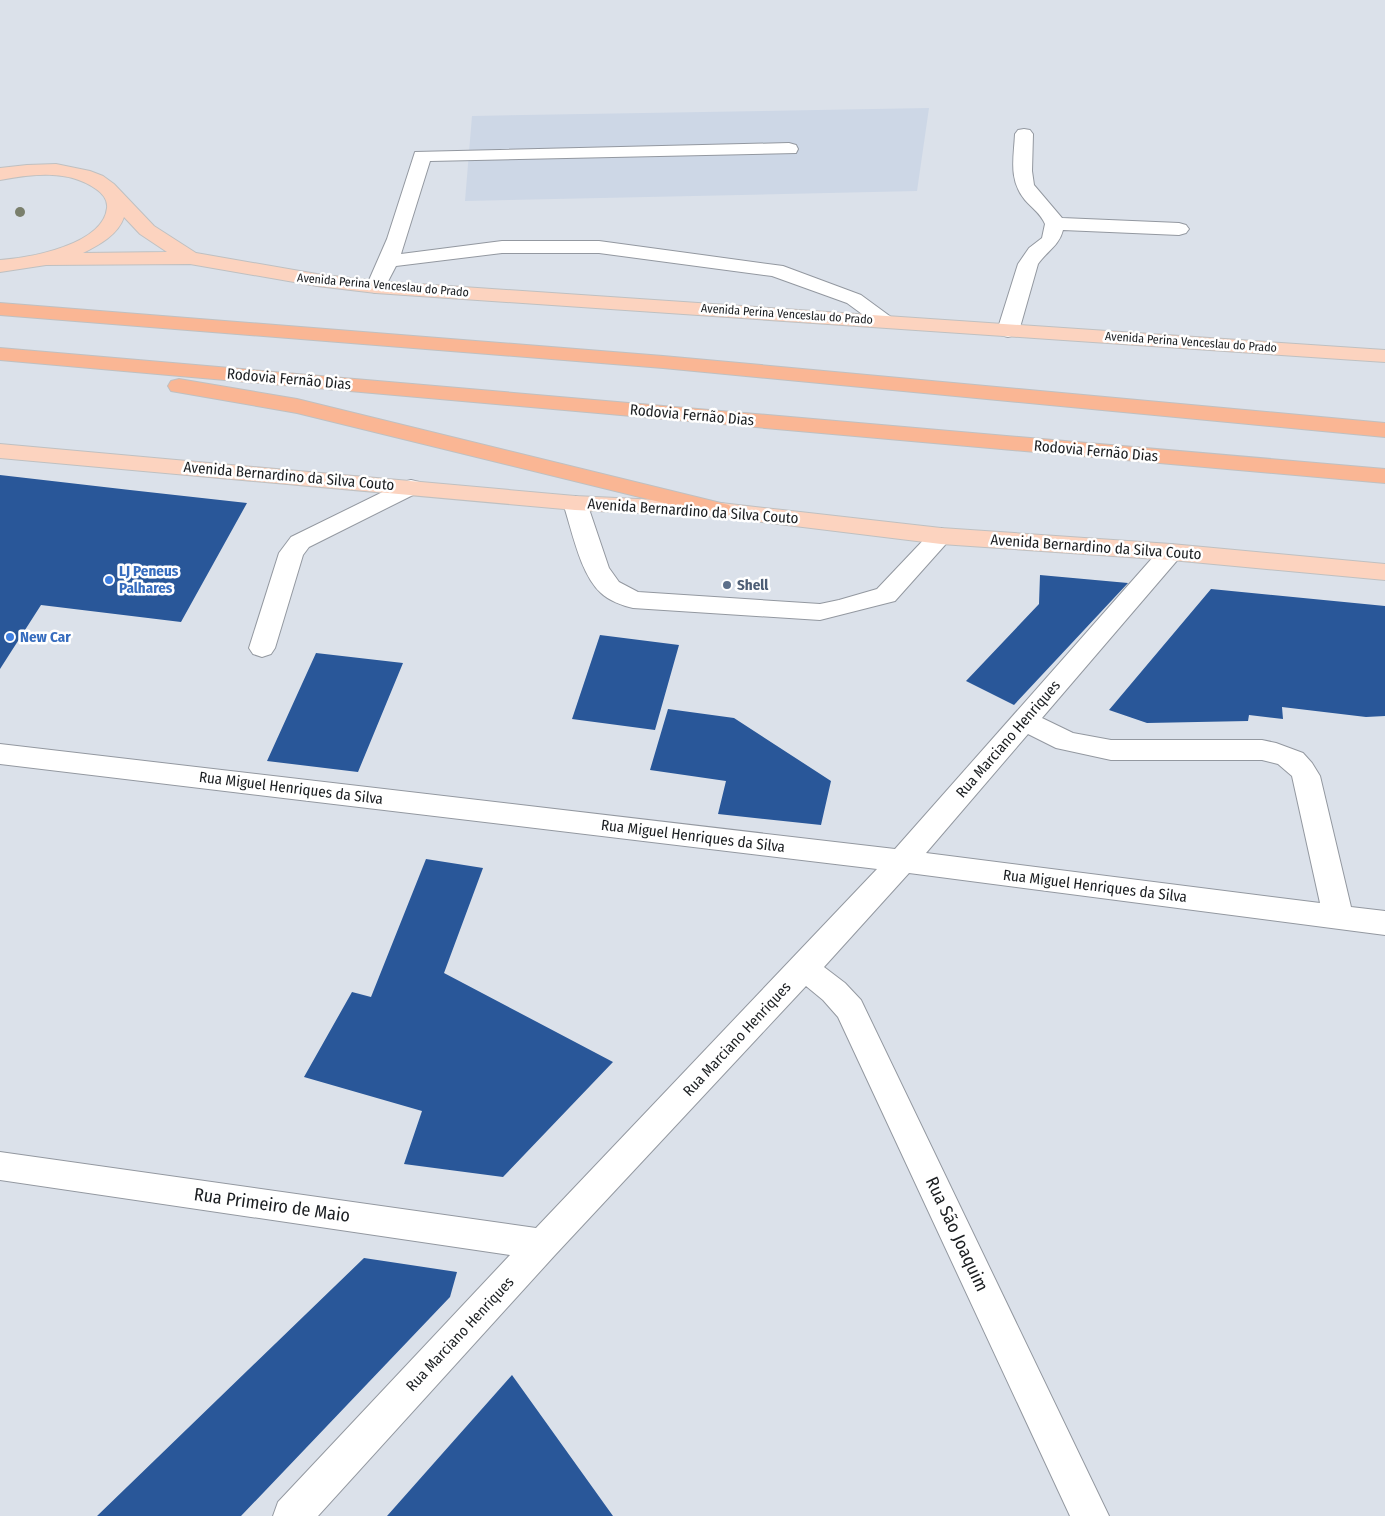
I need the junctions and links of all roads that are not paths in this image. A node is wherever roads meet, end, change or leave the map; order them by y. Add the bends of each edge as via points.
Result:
1 (1024, 134) dead end
2 (789, 149) dead end
3 (0, 174) edge
4 (114, 194) junction
5 (1054, 224) junction
6 (1179, 229) dead end
7 (190, 258) junction
8 (48, 259) junction
9 (390, 261) junction
10 (0, 266) edge
11 (376, 287) junction
12 (0, 309) edge
13 (884, 321) junction
14 (1008, 331) junction
15 (0, 355) edge
16 (1385, 356) edge
17 (1385, 430) edge
18 (0, 452) edge
19 (1385, 476) edge
20 (411, 487) junction
21 (575, 502) junction
22 (720, 510) junction
23 (941, 536) junction
24 (1171, 552) junction
25 (1385, 572) edge
26 (262, 648) dead end
27 (1024, 720) junction
28 (0, 754) edge
29 (902, 861) junction
30 (1338, 917) junction
31 (1385, 923) edge
32 (803, 969) junction
33 (0, 1166) edge
34 (543, 1244) junction
35 (292, 1516) edge
36 (1090, 1516) edge

1 - 5 street via 1023,181
2 - 9 street via 422,156
3 - 4 main road, Avenida Perina Venceslau do Prado via 51,170 79,174 100,182
4 - 7 main road, Avenida Perina Venceslau do Prado via 147,230
4 - 8 main road via 116,208 111,222 102,232 76,249
5 - 6 street
5 - 14 street via 1051,240 1036,252 1028,264
7 - 8 main road, Avenida Perina Venceslau do Prado
7 - 11 main road, Avenida Perina Venceslau do Prado
8 - 10 main road
9 - 11 street
9 - 13 street via 502,247 599,247 776,270 854,299
11 - 13 main road, Avenida Perina Venceslau do Prado
12 - 17 highway via 663,362
13 - 14 main road, Avenida Perina Venceslau do Prado
14 - 16 main road, Avenida Perina Venceslau do Prado
15 - 19 highway, Rodovia Fernão Dias
15 - 22 highway via 296,406
18 - 20 main road, Avenida Bernardino da Silva Couto
20 - 21 main road, Avenida Bernardino da Silva Couto
20 - 26 street via 300,542 292,553
21 - 22 main road, Avenida Bernardino da Silva Couto
21 - 23 street via 596,569 610,588 633,600 820,612 841,608 886,595
22 - 23 main road, Avenida Bernardino da Silva Couto
23 - 24 main road, Avenida Bernardino da Silva Couto
24 - 25 main road, Avenida Bernardino da Silva Couto
24 - 27 street, Rua Marciano Henriques
27 - 29 street, Rua Marciano Henriques
27 - 30 street via 1066,741 1111,750 1262,750 1290,758 1301,766 1306,776
28 - 29 street, Rua Miguel Henriques da Silva
29 - 30 street, Rua Miguel Henriques da Silva
29 - 32 street, Rua Marciano Henriques
30 - 31 street, Rua Miguel Henriques da Silva
32 - 34 street, Rua Marciano Henriques
32 - 36 street, Rua São Joaquim via 826,983 850,1008
33 - 34 street, Rua Primeiro de Maio
34 - 35 street, Rua Marciano Henriques

